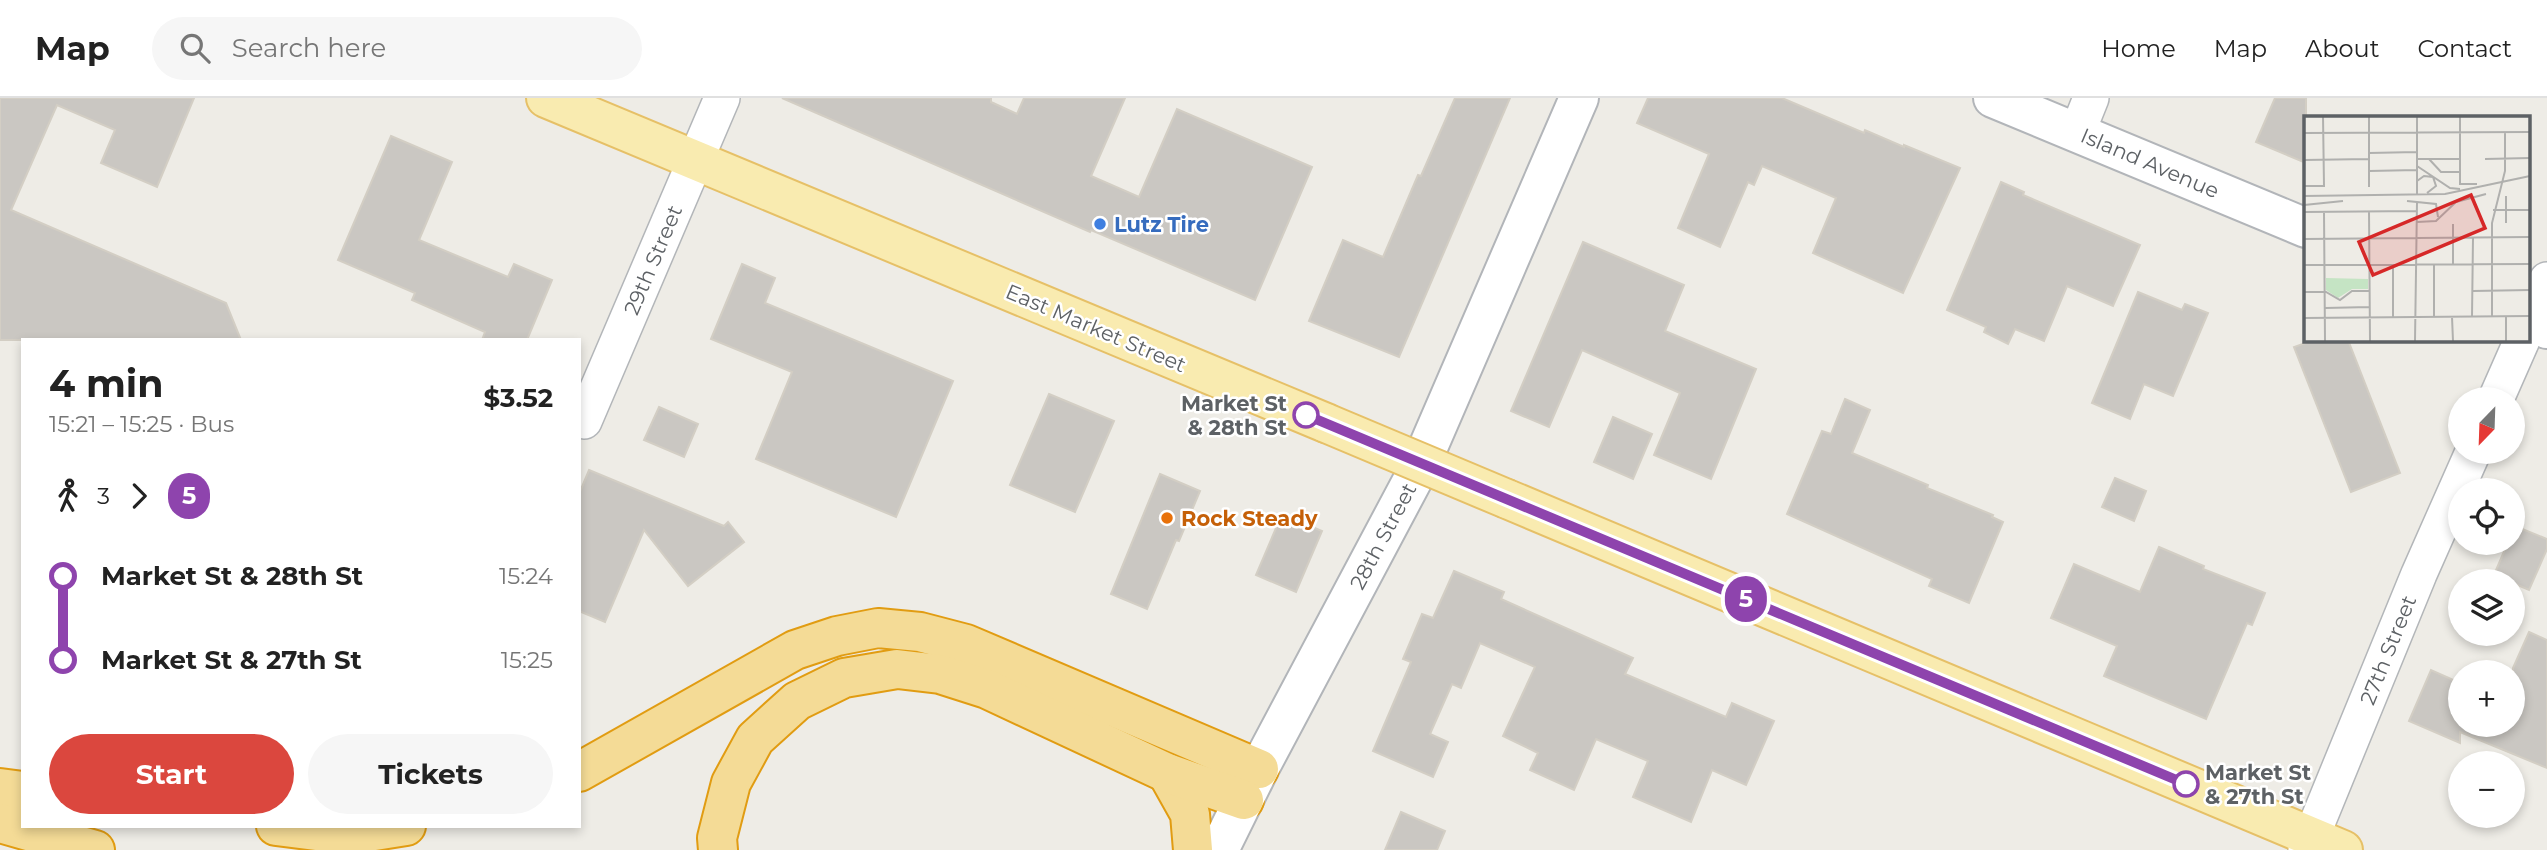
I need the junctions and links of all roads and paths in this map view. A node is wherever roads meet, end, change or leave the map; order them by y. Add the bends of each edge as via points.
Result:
1 (547, 98) edge
2 (722, 98) edge
3 (1579, 98) edge
4 (1993, 98) edge
5 (2084, 115) edge
6 (696, 160) junction
7 (2304, 227) edge
8 (2547, 280) edge
9 (2531, 327) edge
10 (2524, 341) edge
11 (2502, 387) edge
12 (584, 421) dead end
13 (2468, 464) edge
14 (581, 771) edge
15 (1167, 773) junction
16 (1251, 784) junction
17 (0, 788) edge
18 (21, 791) edge
19 (0, 823) edge
20 (292, 828) edge
21 (393, 828) edge
22 (2320, 846) edge
23 (95, 850) edge
24 (718, 850) edge
25 (1193, 850) edge
26 (1219, 850) edge

1 - 6 main road, East Market Street
2 - 6 street, 29th Street
3 - 16 street, 28th Street via 1419,468
4 - 5 street, Island Avenue
5 - 7 street, Island Avenue
6 - 12 street, 29th Street
6 - 22 main road, East Market Street, bridge
8 - 9 street
10 - 11 street
13 - 22 street, 27th Street via 2419,573
14 - 16 highway via 795,650 878,628 920,632 966,644
15 - 16 highway
15 - 24 highway via 987,689 940,674 897,669 844,678 797,701 755,739 731,783
15 - 25 highway via 1190,814
16 - 26 street, 28th Street
17 - 18 highway
19 - 23 highway
20 - 21 highway via 349,835

